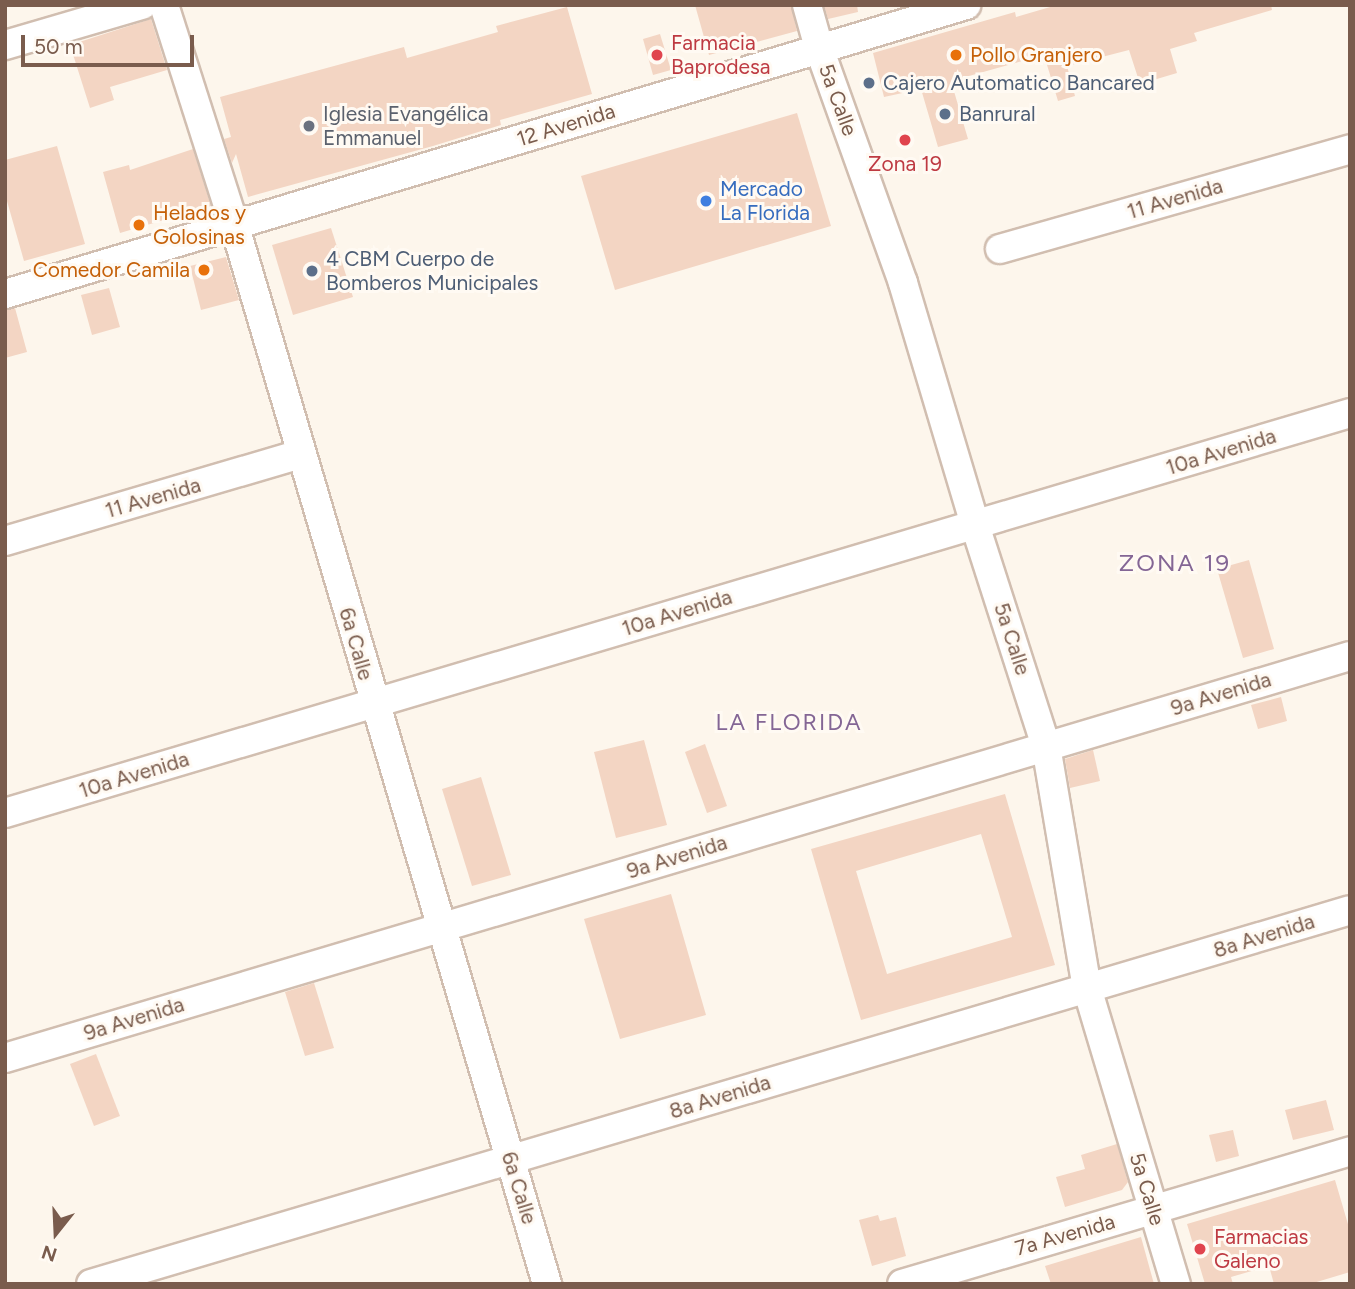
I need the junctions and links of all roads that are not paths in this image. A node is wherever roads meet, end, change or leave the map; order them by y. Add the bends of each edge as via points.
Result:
1 (142, 5) edge
2 (164, 5) edge
3 (807, 5) edge
4 (966, 5) edge
5 (5, 45) edge
6 (819, 48) junction
7 (1350, 149) edge
8 (235, 227) junction
9 (1000, 249) dead end
10 (5, 294) edge
11 (1350, 413) edge
12 (301, 454) junction
13 (975, 525) junction
14 (5, 541) edge
15 (1350, 656) edge
16 (374, 704) junction
17 (1046, 746) junction
18 (5, 813) edge
19 (1350, 910) edge
20 (441, 927) junction
21 (1087, 988) junction
22 (5, 1058) edge
23 (1350, 1151) edge
24 (510, 1159) junction
25 (1154, 1209) junction
26 (91, 1284) edge
27 (547, 1284) edge
28 (902, 1284) edge
29 (1176, 1284) edge

1 - 5 street
2 - 8 street, 6a Calle
3 - 6 street, 5a Calle
4 - 6 street, 12 Avenida
6 - 8 street, 12 Avenida
6 - 13 street, 5a Calle via 903,283
7 - 9 street, 11 Avenida
8 - 10 street, 12 Avenida
8 - 12 street, 6a Calle
11 - 13 street, 10a Avenida
12 - 14 street, 11 Avenida
12 - 16 street, 6a Calle
13 - 16 street, 10a Avenida
13 - 17 street, 5a Calle
15 - 17 street, 9a Avenida
16 - 18 street, 10a Avenida
16 - 20 street, 6a Calle
17 - 20 street, 9a Avenida
17 - 21 street, 5a Calle
19 - 21 street, 8a Avenida
20 - 22 street, 9a Avenida
20 - 24 street, 6a Calle
21 - 24 street, 8a Avenida
21 - 25 street, 5a Calle
23 - 25 street, 7a Avenida
24 - 26 street, 8a Avenida
24 - 27 street, 6a Calle
25 - 28 street, 7a Avenida
25 - 29 street, 5a Calle

